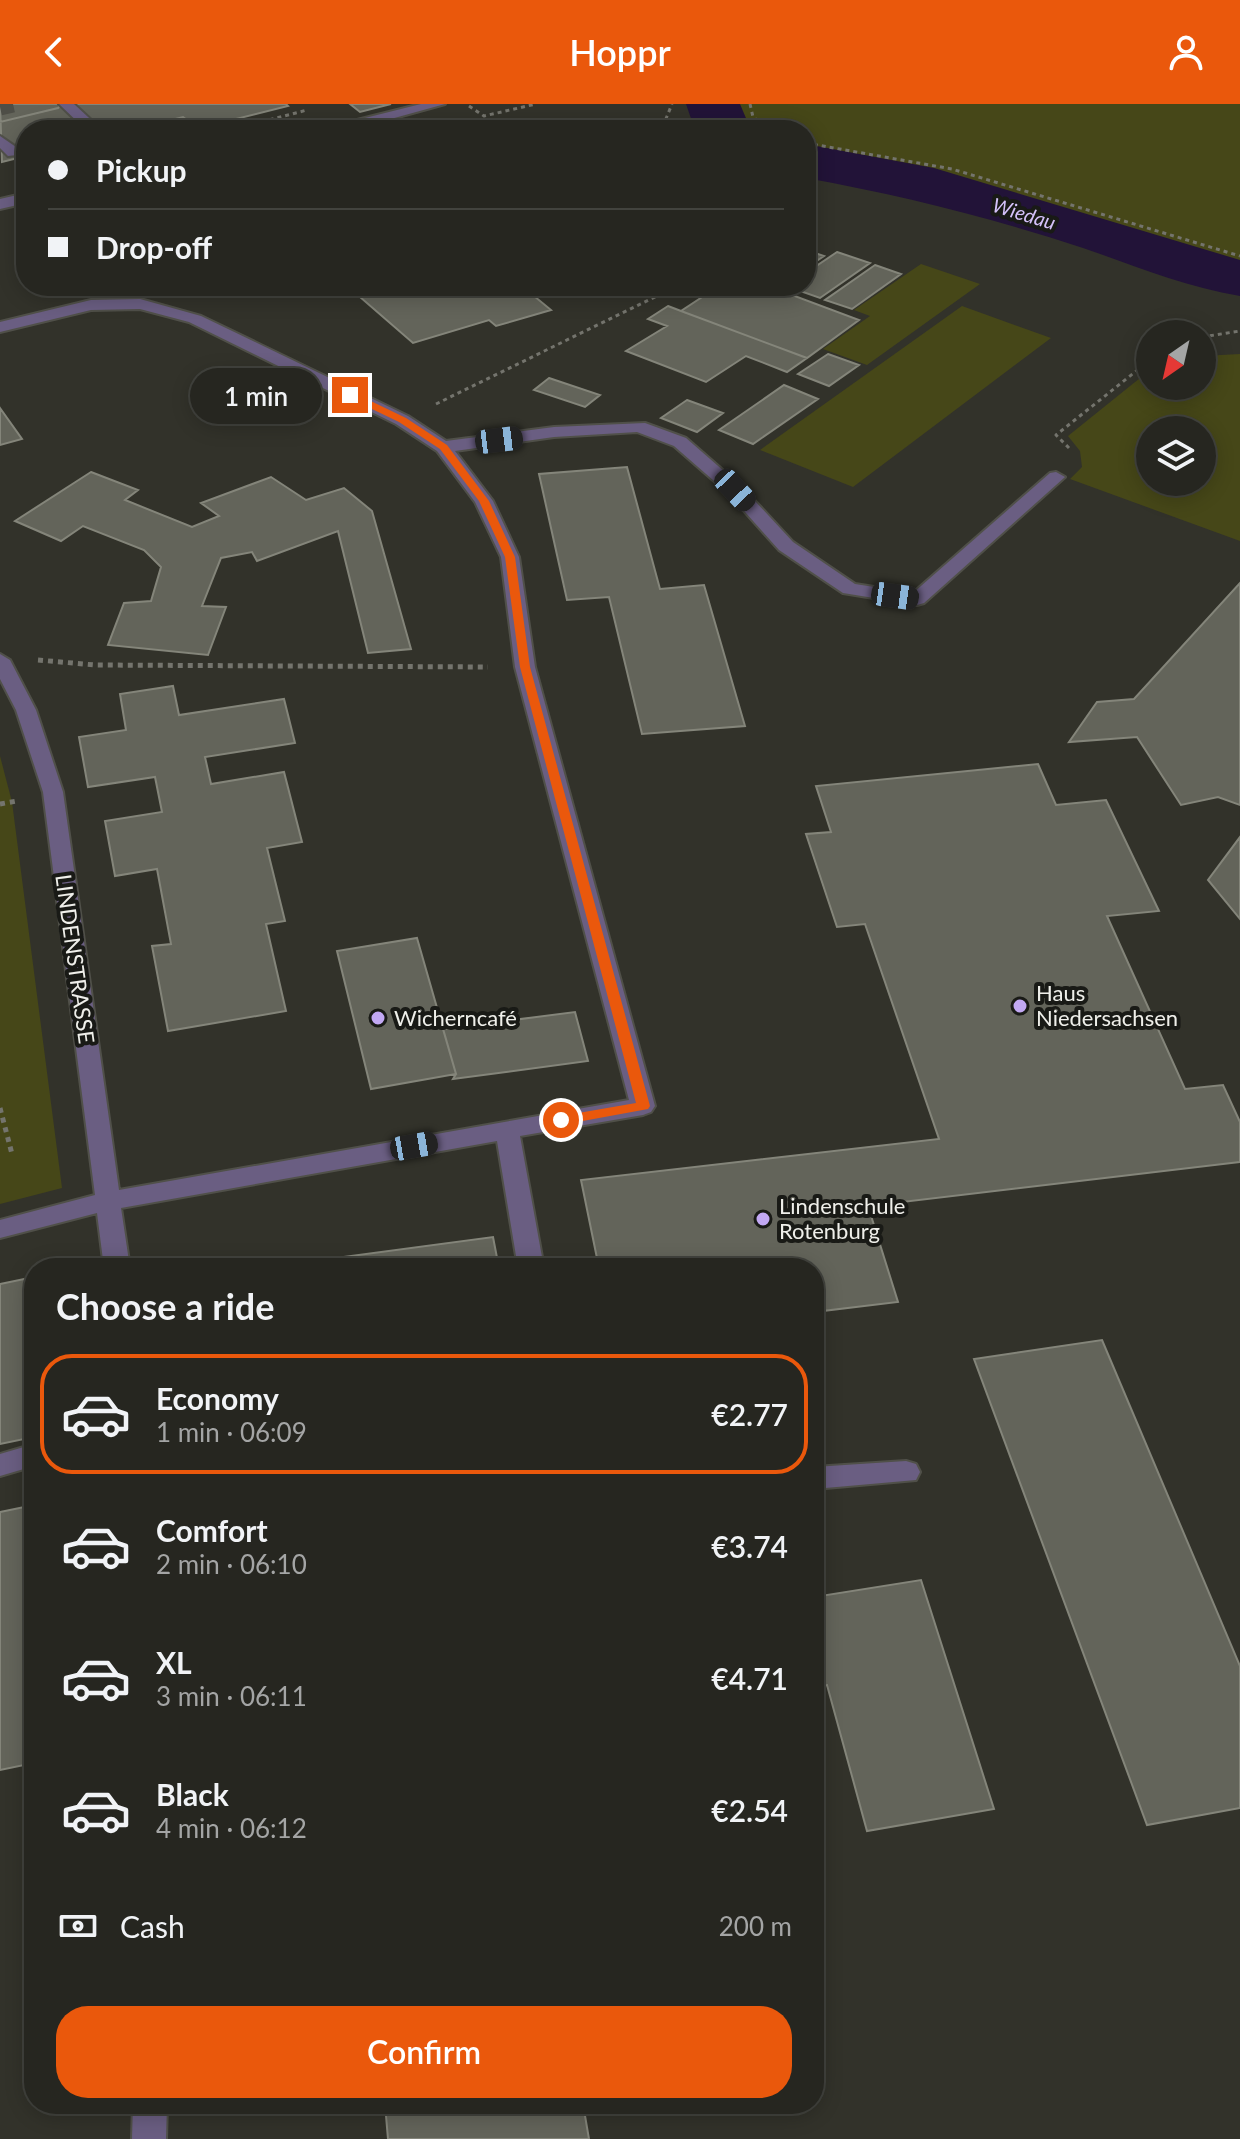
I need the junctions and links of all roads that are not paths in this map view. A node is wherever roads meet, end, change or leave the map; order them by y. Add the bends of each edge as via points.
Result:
1 (66, 104) edge
2 (438, 104) edge
3 (84, 120) edge
4 (374, 120) edge
5 (0, 140) edge
6 (16, 152) edge
7 (0, 327) edge
8 (443, 447) junction
9 (1056, 477) road end
10 (0, 660) edge
11 (507, 1130) junction
12 (107, 1201) junction
13 (0, 1229) edge
14 (116, 1258) edge
15 (529, 1258) edge
16 (24, 1458) edge
17 (0, 1465) edge
18 (906, 1472) dead end
19 (824, 1477) edge
20 (150, 2114) edge
21 (149, 2139) edge

1 - 3 street
2 - 4 street
5 - 6 street
7 - 8 street via 91,305 140,304 195,319 402,420
8 - 9 street via 639,427 680,442 735,490 786,546 850,589 917,599
8 - 11 street via 484,501 510,557 525,667 643,1106
10 - 12 street, LINDENSTRASSE via 26,710 53,792
11 - 12 street
11 - 15 street
12 - 13 street
12 - 14 street, LINDENSTRASSE
16 - 17 street
18 - 19 street
20 - 21 street

